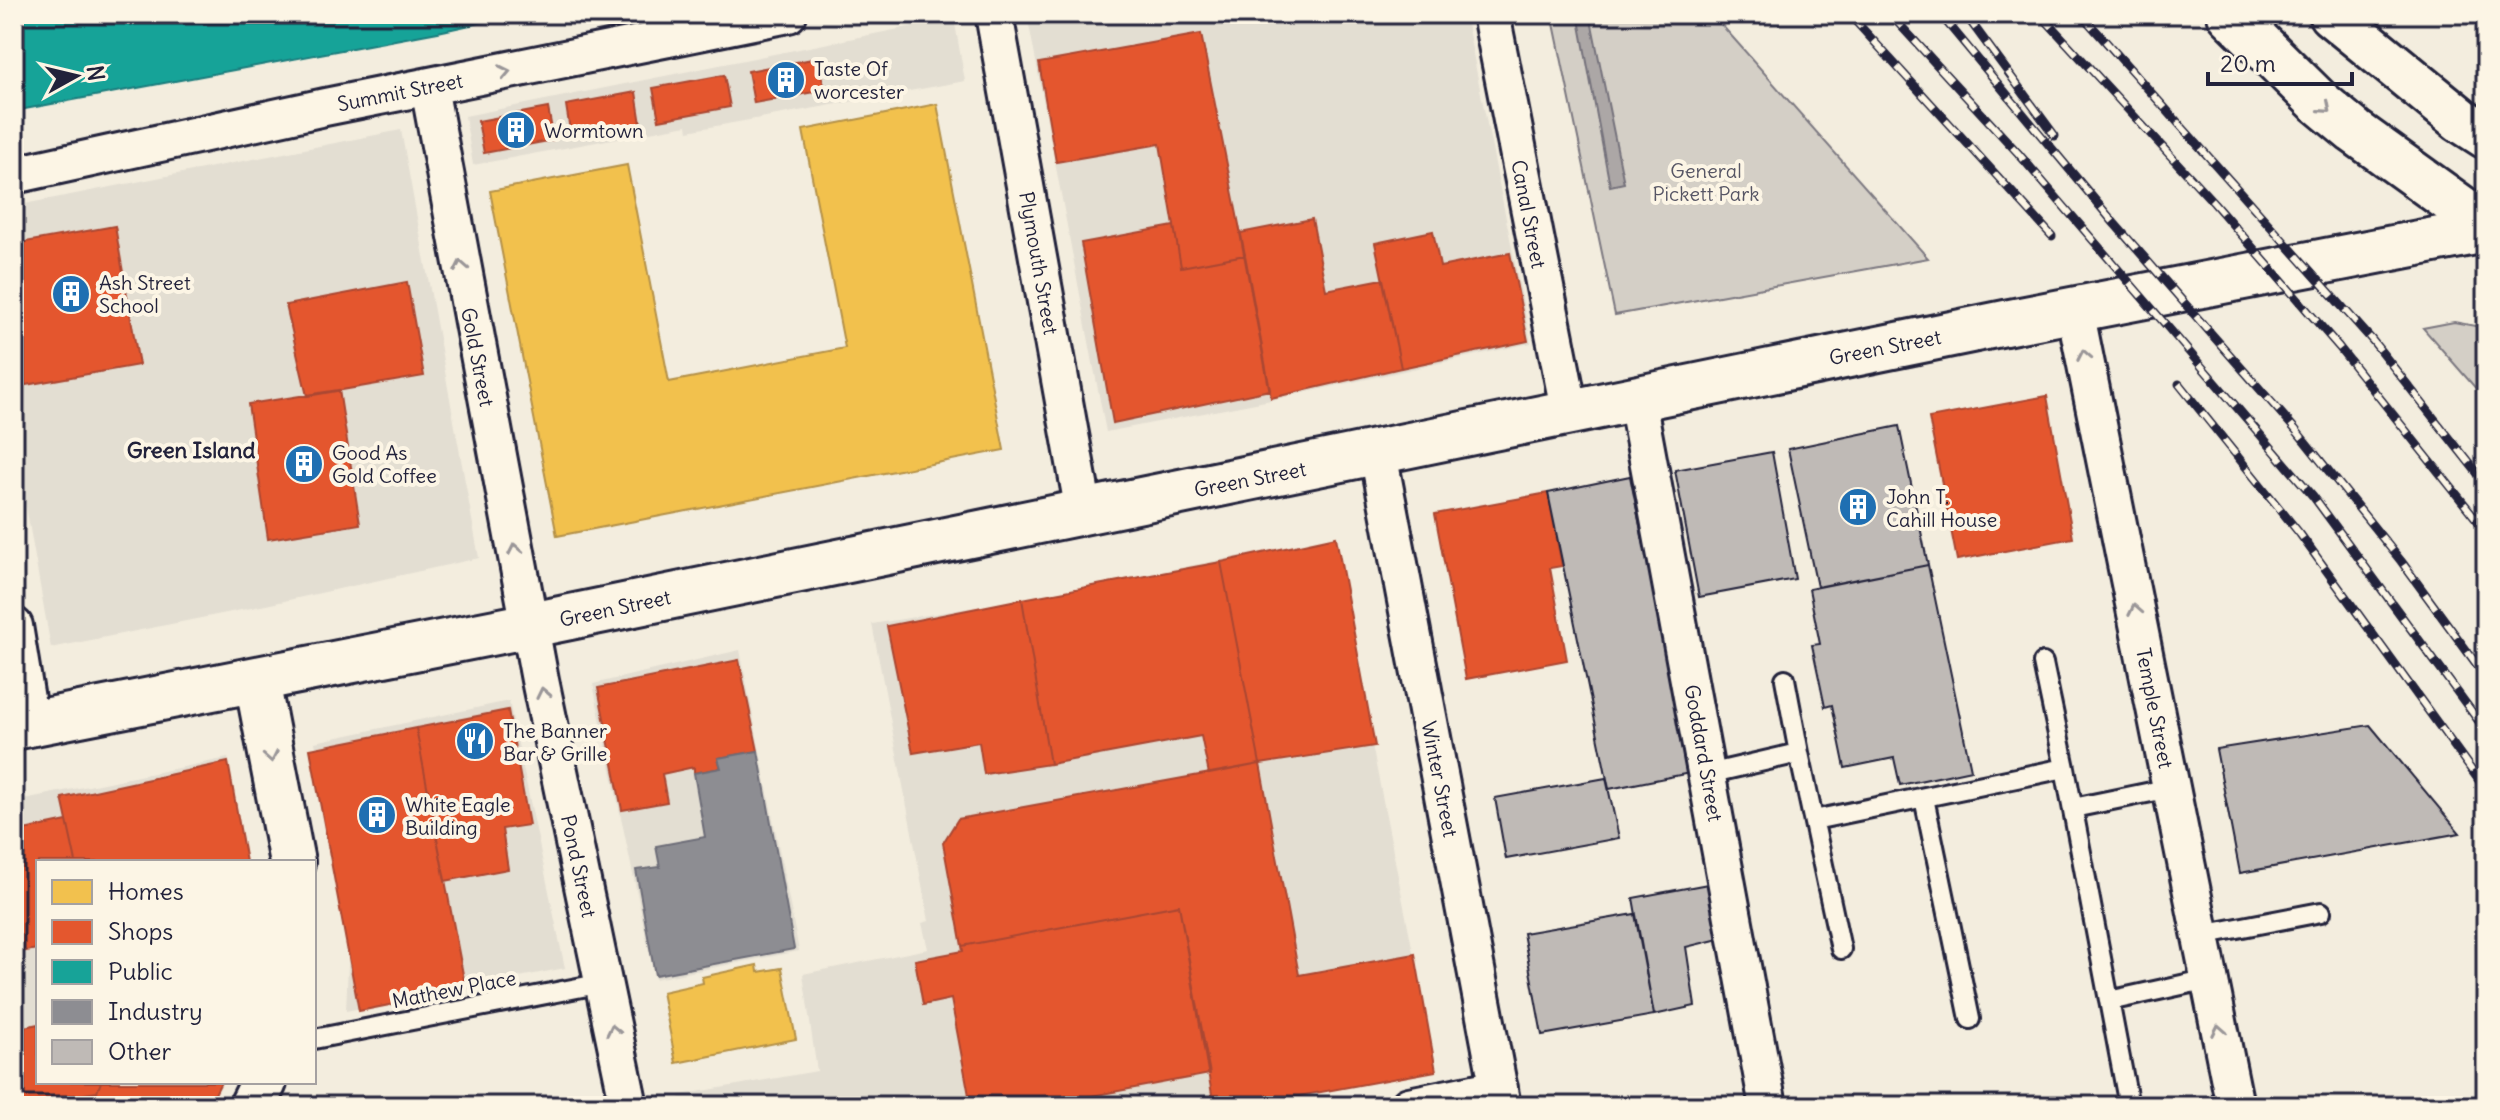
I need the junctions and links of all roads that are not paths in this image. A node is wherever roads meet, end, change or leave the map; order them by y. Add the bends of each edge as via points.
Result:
1 (788, 14) edge
2 (994, 14) edge
3 (1491, 14) edge
4 (2230, 14) edge
5 (2331, 14) edge
6 (429, 87) junction
7 (2486, 136) edge
8 (14, 175) edge
9 (2486, 228) edge
10 (2075, 310) junction
11 (1637, 400) junction
12 (1570, 414) junction
13 (1378, 453) junction
14 (1084, 512) junction
15 (531, 625) junction
16 (14, 626) edge
17 (2043, 663) dead end
18 (1785, 679) dead end
19 (257, 681) junction
20 (22, 726) edge
21 (1799, 753) junction
22 (2065, 768) junction
23 (1708, 774) junction
24 (2171, 788) junction
25 (1924, 798) junction
26 (2073, 808) junction
27 (1814, 820) junction
28 (292, 860) edge
29 (2321, 912) dead end
30 (2201, 935) junction
31 (1841, 949) dead end
32 (2209, 979) junction
33 (603, 983) junction
34 (2109, 1001) junction
35 (1970, 1019) dead end
36 (316, 1039) edge
37 (263, 1084) edge
38 (1500, 1097) edge
39 (252, 1106) edge
40 (629, 1106) edge
41 (1409, 1106) edge
42 (1768, 1106) edge
43 (2129, 1106) edge
44 (2235, 1106) edge

6 -> 1 street, Summit Street
2 - 14 street, Plymouth Street
3 - 12 street, Canal Street
4 -> 9 main road via 2354,131
5 - 7 main road
6 - 8 street, Summit Street
15 -> 6 street, Gold Street
9 - 10 main road, Green Street
10 - 11 main road, Green Street
24 -> 10 street, Temple Street
11 - 12 main road, Green Street
11 - 23 street, Goddard Street
12 - 13 main road, Green Street
13 - 14 main road, Green Street
13 - 38 street, Winter Street
14 - 15 main road, Green Street
15 - 19 main road, Green Street
33 -> 15 street, Pond Street
16 - 20 street
17 - 22 lane
18 - 21 lane
19 - 20 main road, Green Street
19 -> 28 main road
21 - 23 lane
21 - 27 lane
22 - 25 lane
22 - 26 lane
23 - 42 street, Goddard Street
24 - 26 lane
24 - 30 street, Temple Street
25 - 27 lane
25 - 35 lane
26 - 34 lane
27 - 31 lane
29 - 30 lane
30 - 32 street, Temple Street
32 - 34 lane
44 -> 32 street, Temple Street
33 - 36 lane, Mathew Place
40 -> 33 street, Pond Street
34 - 43 lane
37 - 39 main road
38 - 41 street

